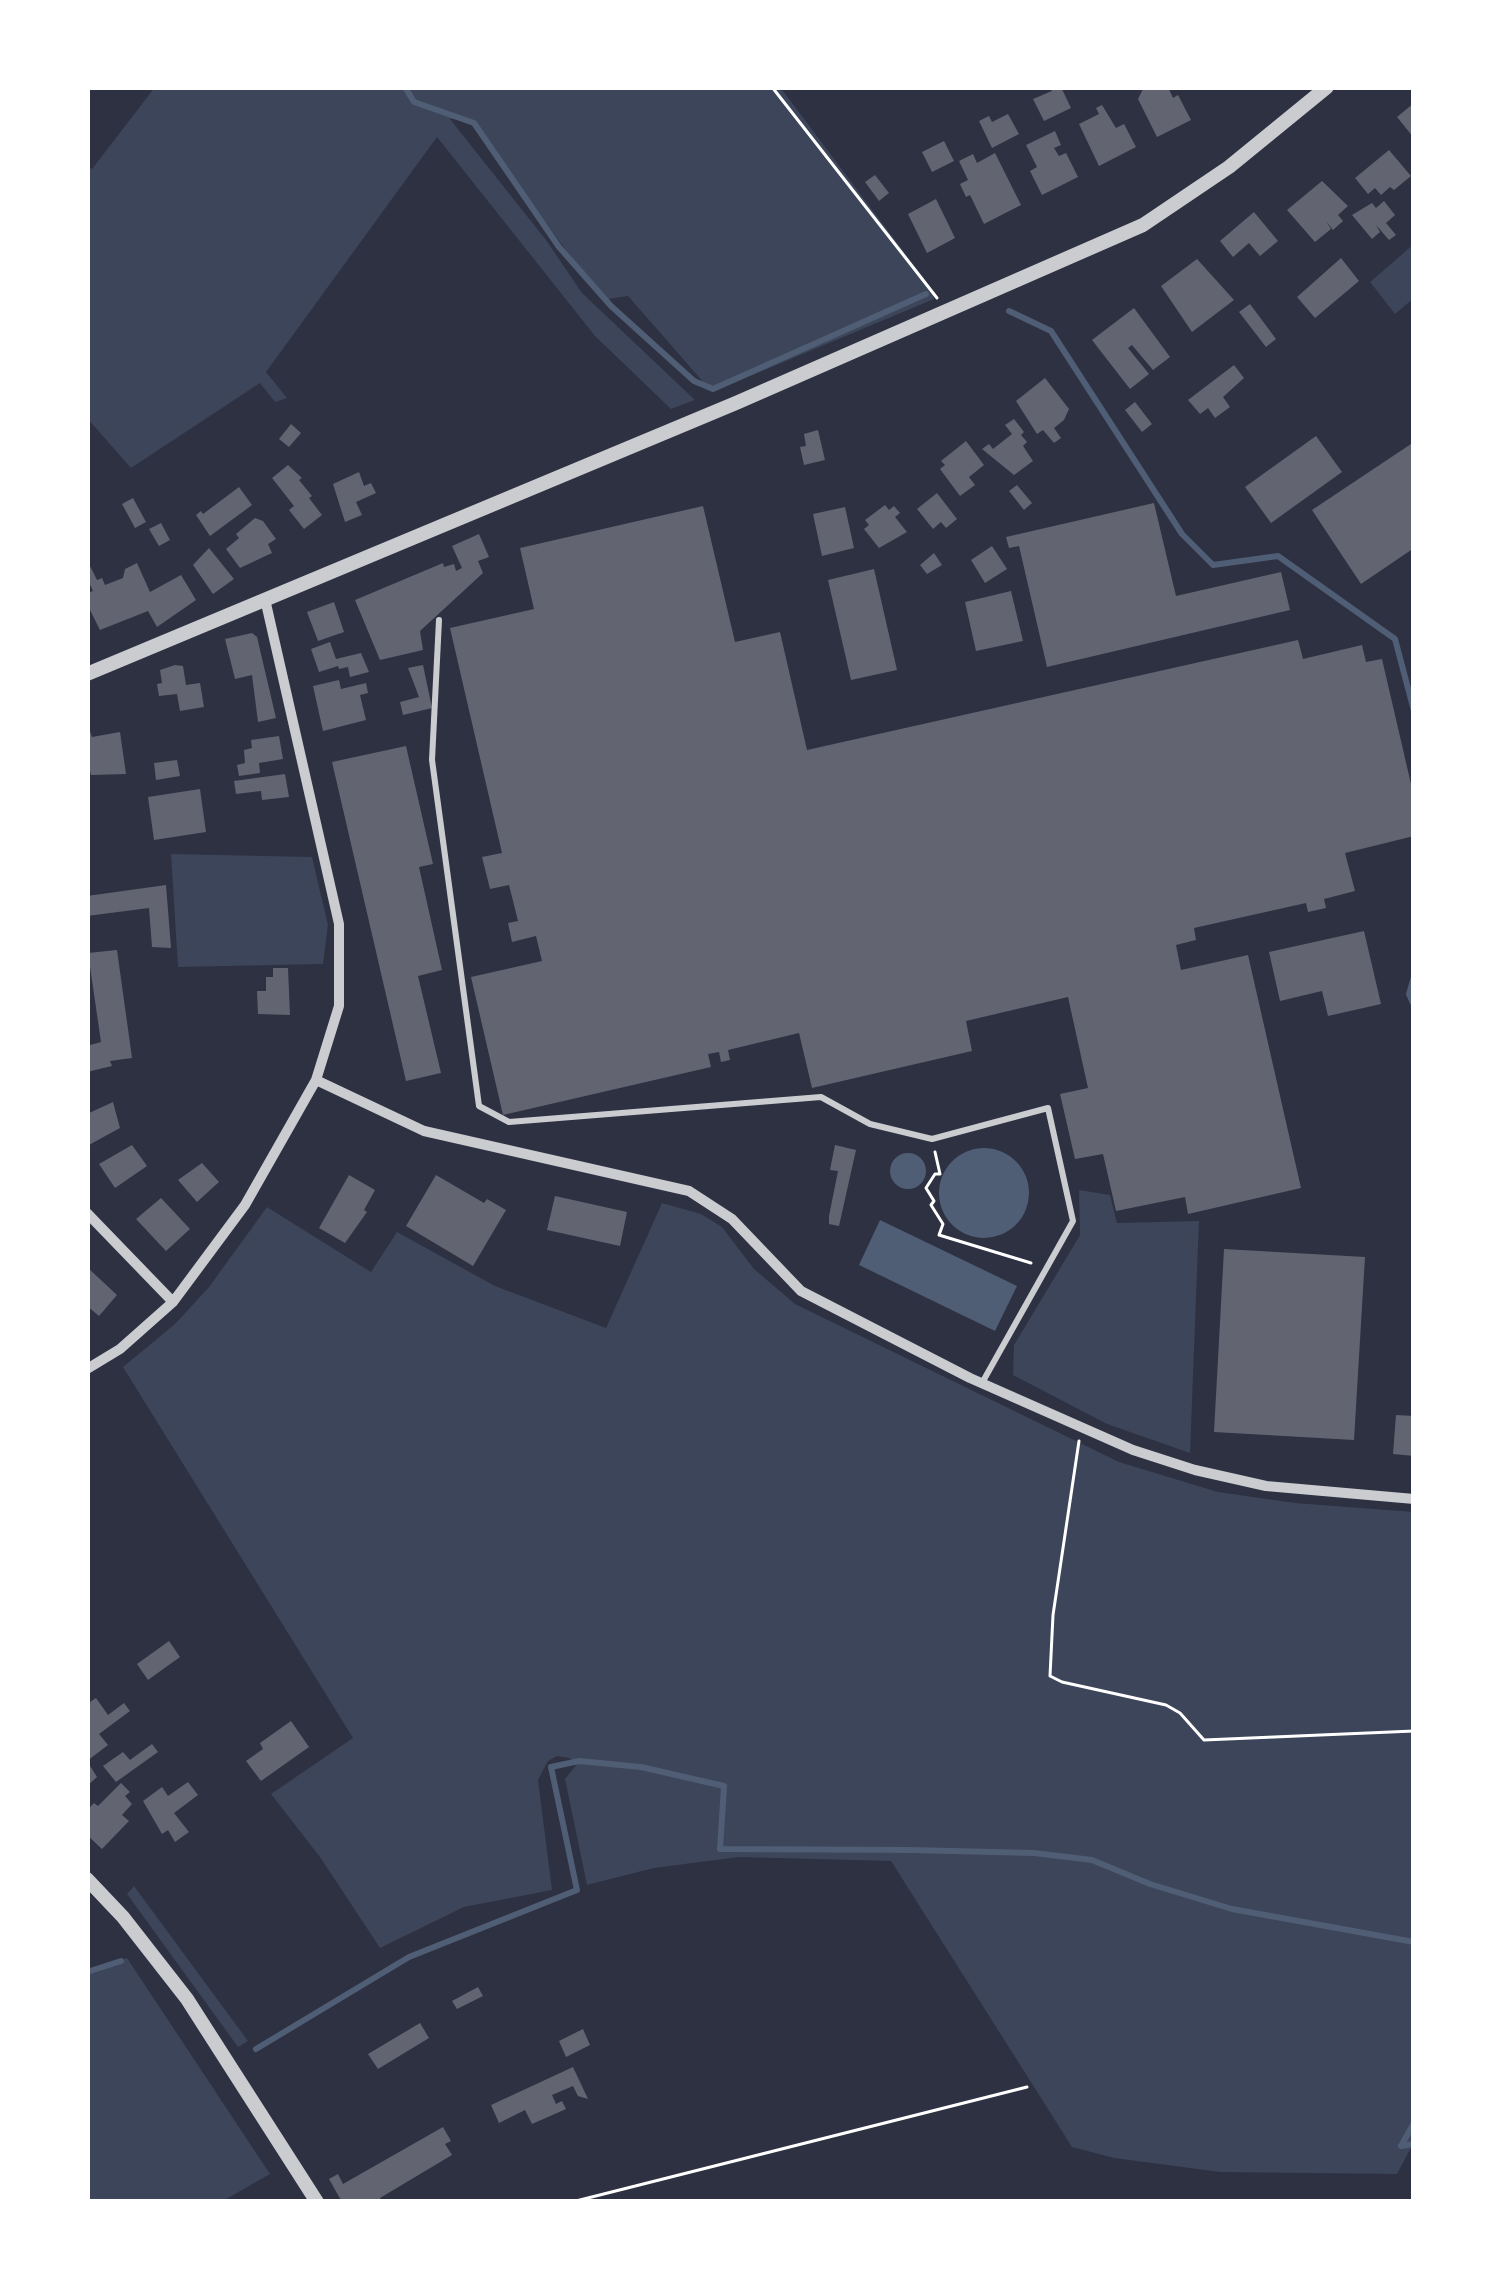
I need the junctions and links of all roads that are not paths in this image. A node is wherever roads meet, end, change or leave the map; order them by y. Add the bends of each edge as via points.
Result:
1 (1328, 87) edge
2 (265, 599) junction
3 (440, 620) dead end
4 (87, 674) edge
5 (316, 1080) junction
6 (87, 1213) edge
7 (173, 1302) junction
8 (87, 1369) edge
9 (982, 1383) junction
10 (1414, 1499) edge
11 (87, 1879) edge
12 (317, 2202) edge

1 - 2 street via 1143,225
2 - 4 street
2 - 5 street via 339,924 339,1006
3 - 9 lane via 432,760 479,1106 509,1122 821,1097 870,1124 932,1139 1048,1108 1072,1221
5 - 7 street via 244,1205
5 - 9 street via 424,1131 689,1191 732,1219 801,1291
6 - 7 street
7 - 8 street
9 - 10 street via 1196,1470 1266,1486
11 - 12 street via 187,1999

